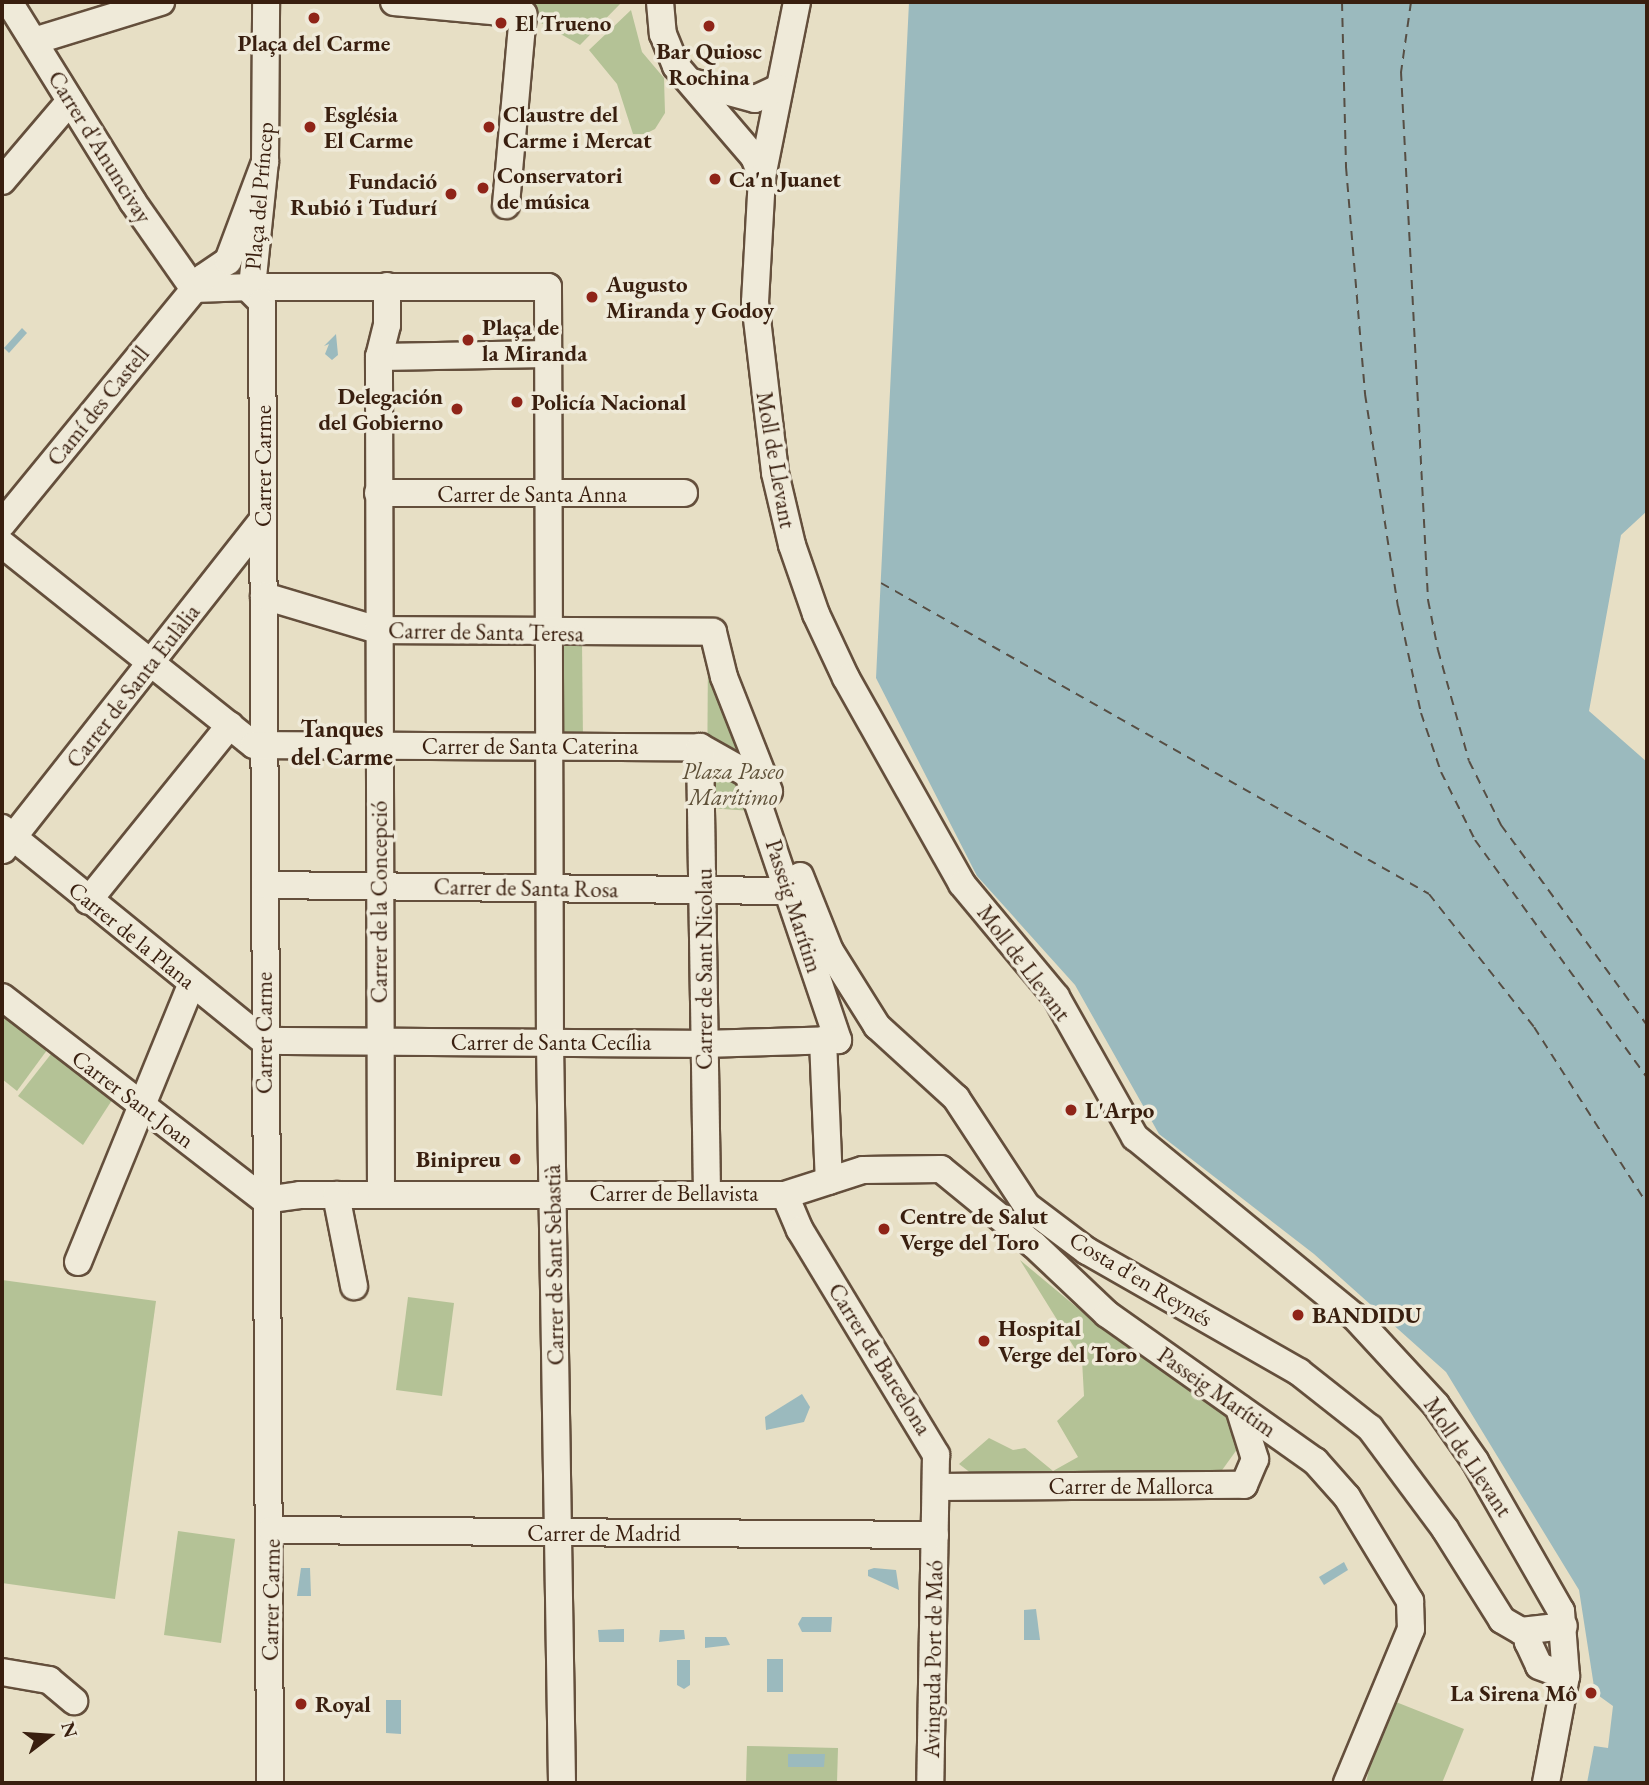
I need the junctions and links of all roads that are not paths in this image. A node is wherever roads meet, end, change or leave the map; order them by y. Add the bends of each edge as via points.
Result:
1 (9, 2) edge
2 (161, 2) edge
3 (266, 2) edge
4 (394, 2) edge
5 (660, 2) edge
6 (797, 2) edge
7 (33, 41) junction
8 (692, 82) junction
9 (779, 88) junction
10 (70, 101) junction
11 (265, 162) junction
12 (762, 177) junction
13 (2, 181) edge
14 (506, 205) dead end
15 (228, 261) junction
16 (387, 286) junction
17 (251, 288) junction
18 (194, 289) junction
19 (379, 357) junction
20 (549, 359) junction
21 (378, 493) junction
22 (684, 493) dead end
23 (548, 494) junction
24 (263, 520) junction
25 (2, 524) edge
26 (2, 544) edge
27 (264, 596) junction
28 (716, 627) joint
29 (378, 630) junction
30 (548, 634) junction
31 (151, 664) junction
32 (230, 725) junction
33 (264, 746) junction
34 (379, 746) junction
35 (550, 746) junction
36 (701, 747) junction
37 (748, 774) joint
38 (5, 839) edge
39 (265, 885) junction
40 (380, 886) junction
41 (550, 888) junction
42 (704, 891) junction
43 (788, 891) junction
44 (88, 901) junction
45 (192, 983) junction
46 (2, 998) edge
47 (830, 1040) junction
48 (264, 1041) junction
49 (380, 1041) junction
50 (550, 1043) junction
51 (704, 1044) junction
52 (140, 1104) junction
53 (829, 1181) junction
54 (707, 1191) junction
55 (553, 1193) junction
56 (381, 1194) junction
57 (335, 1195) junction
58 (785, 1195) junction
59 (265, 1200) junction
60 (78, 1262) dead end
61 (354, 1286) dead end
62 (1239, 1408) junction
63 (936, 1486) junction
64 (272, 1530) junction
65 (561, 1533) junction
66 (935, 1535) junction
67 (1564, 1626) junction
68 (1532, 1630) junction
69 (2, 1672) edge
70 (1566, 1676) junction
71 (74, 1701) dead end
72 (270, 1783) edge
73 (562, 1783) edge
74 (930, 1783) edge
75 (1347, 1783) edge
76 (1546, 1783) edge

1 - 7 street, Carrer d'Anuncivay
2 - 7 street
3 - 11 street, Plaça del Príncep
4 - 14 street via 523,14
5 - 8 street via 668,52
6 - 9 street, Moll de Llevant
7 - 10 street, Carrer d'Anuncivay
8 - 9 street via 755,99
8 - 12 street via 754,157
9 - 12 street, Moll de Llevant
10 - 13 street
10 - 18 street, Carrer d'Anuncivay
11 - 15 street
11 - 17 street, Plaça del Príncep
12 - 67 street, Moll de Llevant via 755,302 775,473 803,579 846,678 962,884 1056,997 1135,1137 1354,1316 1436,1405 1545,1577
15 - 17 street
15 - 18 street, Camí des Castell
16 - 17 street
16 - 19 street via 387,325
16 - 20 street via 548,287
17 - 18 street, Plaça del Príncep
17 - 24 street, Carrer Carme via 262,302
18 - 25 street, Camí des Castell
19 - 20 street
19 - 21 street, Carrer de la Concepció
20 - 23 street
21 - 23 street, Carrer de Santa Anna
21 - 29 street, Carrer de la Concepció
22 - 23 street, Carrer de Santa Anna
23 - 30 street
24 - 27 street, Carrer Carme
24 - 31 street, Carrer de Santa Eulàlia
26 - 31 street
27 - 29 street, Carrer de Santa Teresa
27 - 33 street, Carrer Carme
28 - 30 street, Carrer de Santa Teresa
28 - 68 street, Costa d'en Reynés via 724,677 825,939 877,1026 956,1098 1027,1206 1087,1251 1299,1372 1370,1428 1445,1529 1502,1620 1521,1631
29 - 30 street, Carrer de Santa Teresa
29 - 34 street, Carrer de la Concepció
30 - 35 street, Carrer de Sant Sebastià
31 - 32 street
31 - 38 street, Carrer de Santa Eulàlia
32 - 33 street via 254,745
32 - 44 street
33 - 34 street, Carrer de Santa Caterina
33 - 39 street, Carrer Carme
34 - 35 street, Carrer de Santa Caterina
34 - 40 street, Carrer de la Concepció
35 - 36 street, Carrer de Santa Caterina
35 - 41 street, Carrer de Sant Sebastià
36 - 37 street, Carrer de Santa Caterina
36 - 42 street, Carrer de Sant Nicolau
37 - 43 street, Passeig Marítim
38 - 44 street, Carrer de la Plana
39 - 40 street, Carrer de Santa Rosa
39 - 48 street, Carrer Carme
40 - 41 street, Carrer de Santa Rosa
40 - 49 street, Carrer de la Concepció
41 - 42 street, Carrer de Santa Rosa
41 - 50 street, Carrer de Sant Sebastià
42 - 43 street, Carrer de Santa Rosa
42 - 51 street, Carrer de Sant Nicolau
43 - 47 street, Passeig Marítim
44 - 45 street, Carrer de la Plana
45 - 48 street, Carrer de la Plana
45 - 52 street
46 - 52 street, Carrer Sant Joan
47 - 51 street, Carrer de Santa Cecília
47 - 53 street, Passeig Marítim
48 - 49 street, Carrer de Santa Cecília
48 - 59 street, Carrer Carme
49 - 50 street, Carrer de Santa Cecília
49 - 56 street, Carrer de la Concepció
50 - 51 street, Carrer de Santa Cecília
50 - 55 street, Carrer de Sant Sebastià
51 - 54 street, Carrer de Sant Nicolau
52 - 59 street, Carrer Sant Joan
52 - 60 street
53 - 58 street, Carrer de Bellavista
53 - 62 street, Passeig Marítim via 863,1170 941,1169 1034,1245 1107,1314
54 - 55 street, Carrer de Bellavista
54 - 58 street, Carrer de Bellavista
55 - 56 street, Carrer de Bellavista
55 - 65 street, Carrer de Sant Sebastià
56 - 57 street, Carrer de Bellavista
57 - 59 street, Carrer de Bellavista
57 - 61 street
58 - 63 street, Carrer de Barcelona via 800,1230 930,1438 936,1455
59 - 64 street, Carrer Carme
62 - 63 street, Carrer de Mallorca via 1255,1459 1244,1485
62 - 75 street, Passeig Marítim via 1314,1461 1347,1497 1410,1601 1411,1629
63 - 66 street, Carrer de Barcelona
64 - 65 street, Carrer de Madrid
64 - 72 street, Carrer Carme
65 - 66 street, Carrer de Madrid
65 - 73 street, Carrer de Sant Sebastià
66 - 74 street, Avinguda Port de Maó
67 - 68 street
67 - 70 street, Moll de Llevant
68 - 70 street via 1528,1642 1539,1667
69 - 71 street via 49,1679
70 - 76 street, Moll de Llevant

